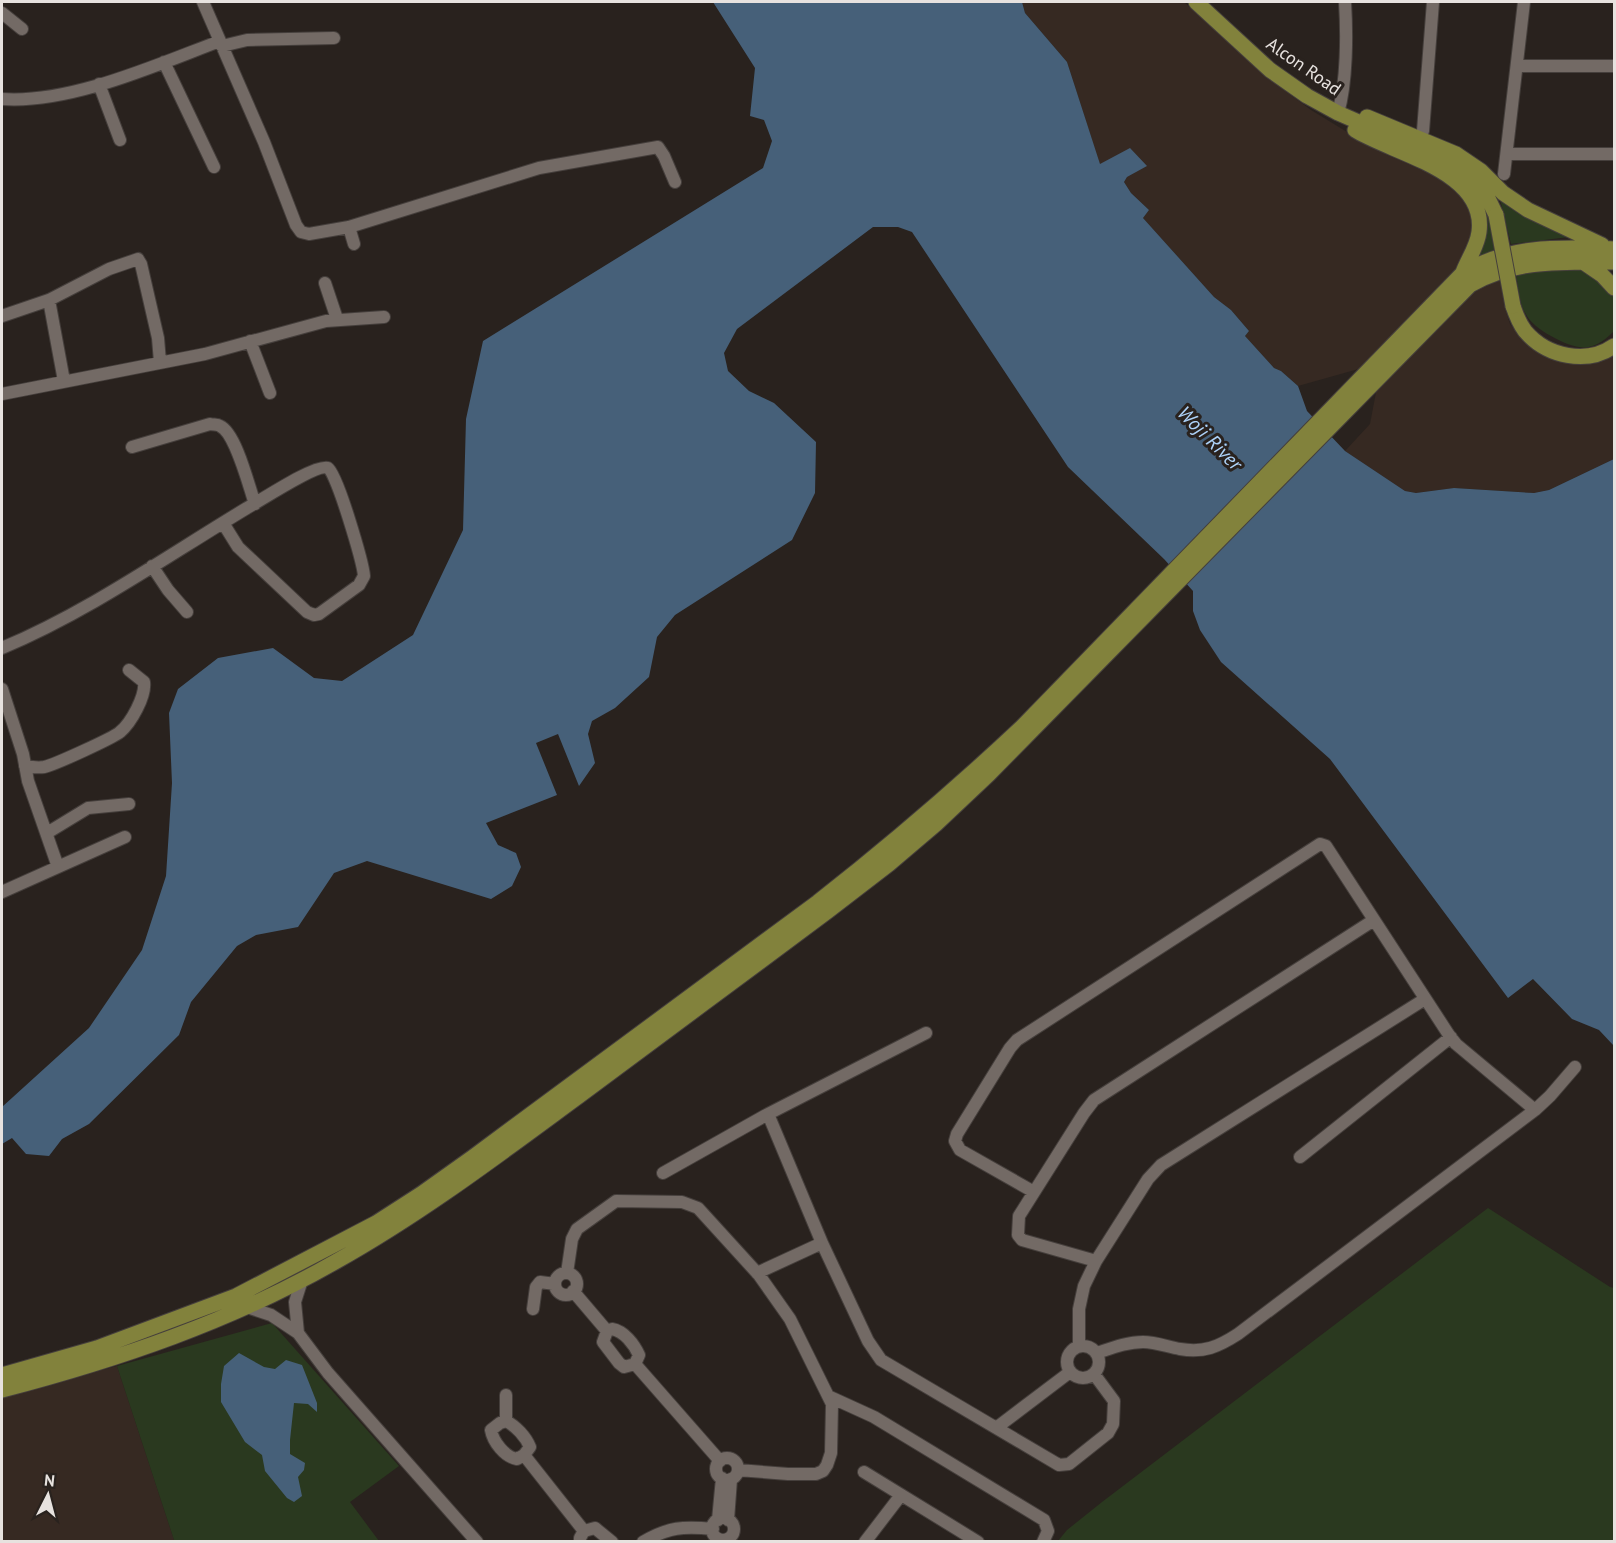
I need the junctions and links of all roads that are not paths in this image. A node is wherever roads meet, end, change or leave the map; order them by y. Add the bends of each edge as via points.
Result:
1 (203, 2) edge
2 (1196, 2) edge
3 (1345, 2) edge
4 (1433, 2) edge
5 (1524, 2) edge
6 (2, 13) edge
7 (22, 29) dead end
8 (334, 38) dead end
9 (221, 43) junction
10 (164, 62) junction
11 (1518, 66) junction
12 (1614, 66) edge
13 (99, 84) junction
14 (2, 99) edge
15 (1338, 113) junction
16 (1423, 131) dead end
17 (120, 140) dead end
18 (1507, 154) junction
19 (1614, 154) edge
20 (214, 167) dead end
21 (1504, 174) dead end
22 (675, 182) dead end
23 (349, 227) junction
24 (354, 244) dead end
25 (1614, 249) edge
26 (1583, 262) junction
27 (1614, 262) edge
28 (1461, 275) junction
29 (325, 283) dead end
30 (1614, 288) edge
31 (49, 300) junction
32 (2, 316) edge
33 (384, 317) dead end
34 (337, 319) junction
35 (250, 341) junction
36 (1614, 346) edge
37 (160, 362) junction
38 (1372, 374) junction
39 (64, 381) junction
40 (270, 393) dead end
41 (2, 394) edge
42 (132, 447) dead end
43 (255, 504) junction
44 (223, 523) junction
45 (152, 566) junction
46 (1159, 593) junction
47 (187, 612) dead end
48 (2, 648) edge
49 (129, 670) dead end
50 (2, 689) edge
51 (25, 766) junction
52 (129, 804) dead end
53 (47, 833) junction
54 (125, 837) dead end
55 (58, 867) junction
56 (2, 892) edge
57 (1374, 920) junction
58 (1425, 999) junction
59 (926, 1033) dead end
60 (1451, 1037) junction
61 (1575, 1067) dead end
62 (1535, 1110) junction
63 (768, 1114) junction
64 (1300, 1157) dead end
65 (663, 1173) dead end
66 (1034, 1192) junction
67 (822, 1243) junction
68 (1096, 1261) junction
69 (567, 1273) junction
70 (757, 1273) junction
71 (302, 1280) junction
72 (555, 1284) junction
73 (573, 1292) junction
74 (247, 1307) junction
75 (533, 1309) dead end
76 (607, 1331) junction
77 (298, 1333) junction
78 (1079, 1346) junction
79 (1097, 1353) junction
80 (635, 1364) junction
81 (1070, 1372) junction
82 (1094, 1374) junction
83 (2, 1375) edge
84 (2, 1390) edge
85 (506, 1395) dead end
86 (828, 1396) junction
87 (506, 1421) junction
88 (996, 1428) junction
89 (524, 1455) junction
90 (720, 1461) junction
91 (864, 1472) dead end
92 (730, 1476) junction
93 (901, 1495) junction
94 (721, 1533) edge
95 (582, 1536) edge
96 (477, 1542) edge
97 (612, 1542) edge
98 (643, 1542) edge
99 (865, 1542) edge
100 (978, 1542) edge
101 (1043, 1542) edge

1 - 9 street
2 - 15 main road, Alcon Road via 1270,70
3 - 15 street
4 - 16 street
5 - 11 street
6 - 7 street
8 - 9 street
9 - 10 street
9 - 23 street via 296,225 309,234
10 - 13 street
10 - 20 street
11 - 12 street
11 - 18 street
13 - 14 street via 42,98
13 - 17 street
15 - 25 main road via 1375,118 1456,154 1528,210
15 - 28 main road via 1356,131 1443,172 1464,189 1479,214 1479,233
15 - 36 main road, bridge via 1441,158 1467,172 1484,190 1496,215 1513,306 1526,332 1570,357 1595,356
18 - 19 street
18 - 21 street
22 - 23 street via 658,147 538,168
23 - 24 street
25 - 28 main road via 1522,251 1484,261
26 - 27 main road
26 - 30 main road
26 - 38 main road via 1536,264 1482,278
28 - 38 main road
29 - 34 street
31 - 32 street
31 - 37 street via 109,269 138,259 158,338
31 - 39 street
33 - 34 street
34 - 35 street
35 - 37 street
35 - 40 street
37 - 39 street
38 - 46 main road
39 - 41 street
42 - 43 street via 210,424 220,426 235,446
43 - 44 street
43 - 44 street via 307,473 328,468 341,492 363,569 359,585 319,614 307,612 238,547
44 - 45 street
45 - 47 street
45 - 48 street via 29,637
46 - 71 main road via 989,774 889,864 430,1204
46 - 83 main road via 971,775 867,864 422,1194 327,1250 236,1296 98,1348
49 - 51 street via 144,682 145,689 121,731 55,764 42,768
50 - 51 street
51 - 53 street
52 - 53 street via 88,807
53 - 55 street
54 - 55 street
55 - 56 street
57 - 58 street
57 - 66 street via 1094,1100
57 - 66 street via 1326,846 1320,844 1017,1040 955,1141 960,1150
58 - 60 street
58 - 68 street via 1161,1165
59 - 63 street
60 - 62 street
60 - 64 street
61 - 62 street
62 - 79 street via 1218,1347 1181,1349 1144,1342
63 - 65 street
63 - 67 street
66 - 68 street via 1019,1216 1018,1235 1022,1240
67 - 70 street
67 - 88 street via 880,1360
68 - 78 street via 1079,1309
69 - 70 street via 577,1229 616,1201 682,1202 698,1208
69 - 72 street via 559,1276
69 - 73 street via 576,1281
70 - 86 street via 790,1319
71 - 74 main road
71 - 77 street via 295,1302
72 - 73 street via 561,1293
72 - 75 street via 540,1282
73 - 76 street
74 - 77 street via 271,1315
74 - 84 main road via 95,1364
76 - 80 street via 622,1331 639,1355
76 - 80 street via 603,1342 619,1363 624,1367
77 - 96 street via 328,1373
78 - 79 street via 1089,1346
78 - 81 street via 1067,1358
79 - 82 street via 1100,1364
80 - 90 street
81 - 82 street via 1084,1378
81 - 88 street
82 - 88 street via 1114,1401 1113,1424 1108,1433 1069,1464 1059,1465
85 - 87 street
86 - 92 street via 832,1404 831,1454 823,1471 806,1475
86 - 101 street via 874,1417 1044,1520 1048,1531
87 - 89 street via 527,1440 530,1447
87 - 89 street via 491,1430 493,1439 510,1458
89 - 95 street
90 - 92 street via 717,1471
90 - 92 street via 730,1459 736,1463
91 - 93 street
92 - 94 street
93 - 99 street
93 - 100 street
94 - 98 street via 685,1527 669,1529
95 - 97 street via 595,1528

